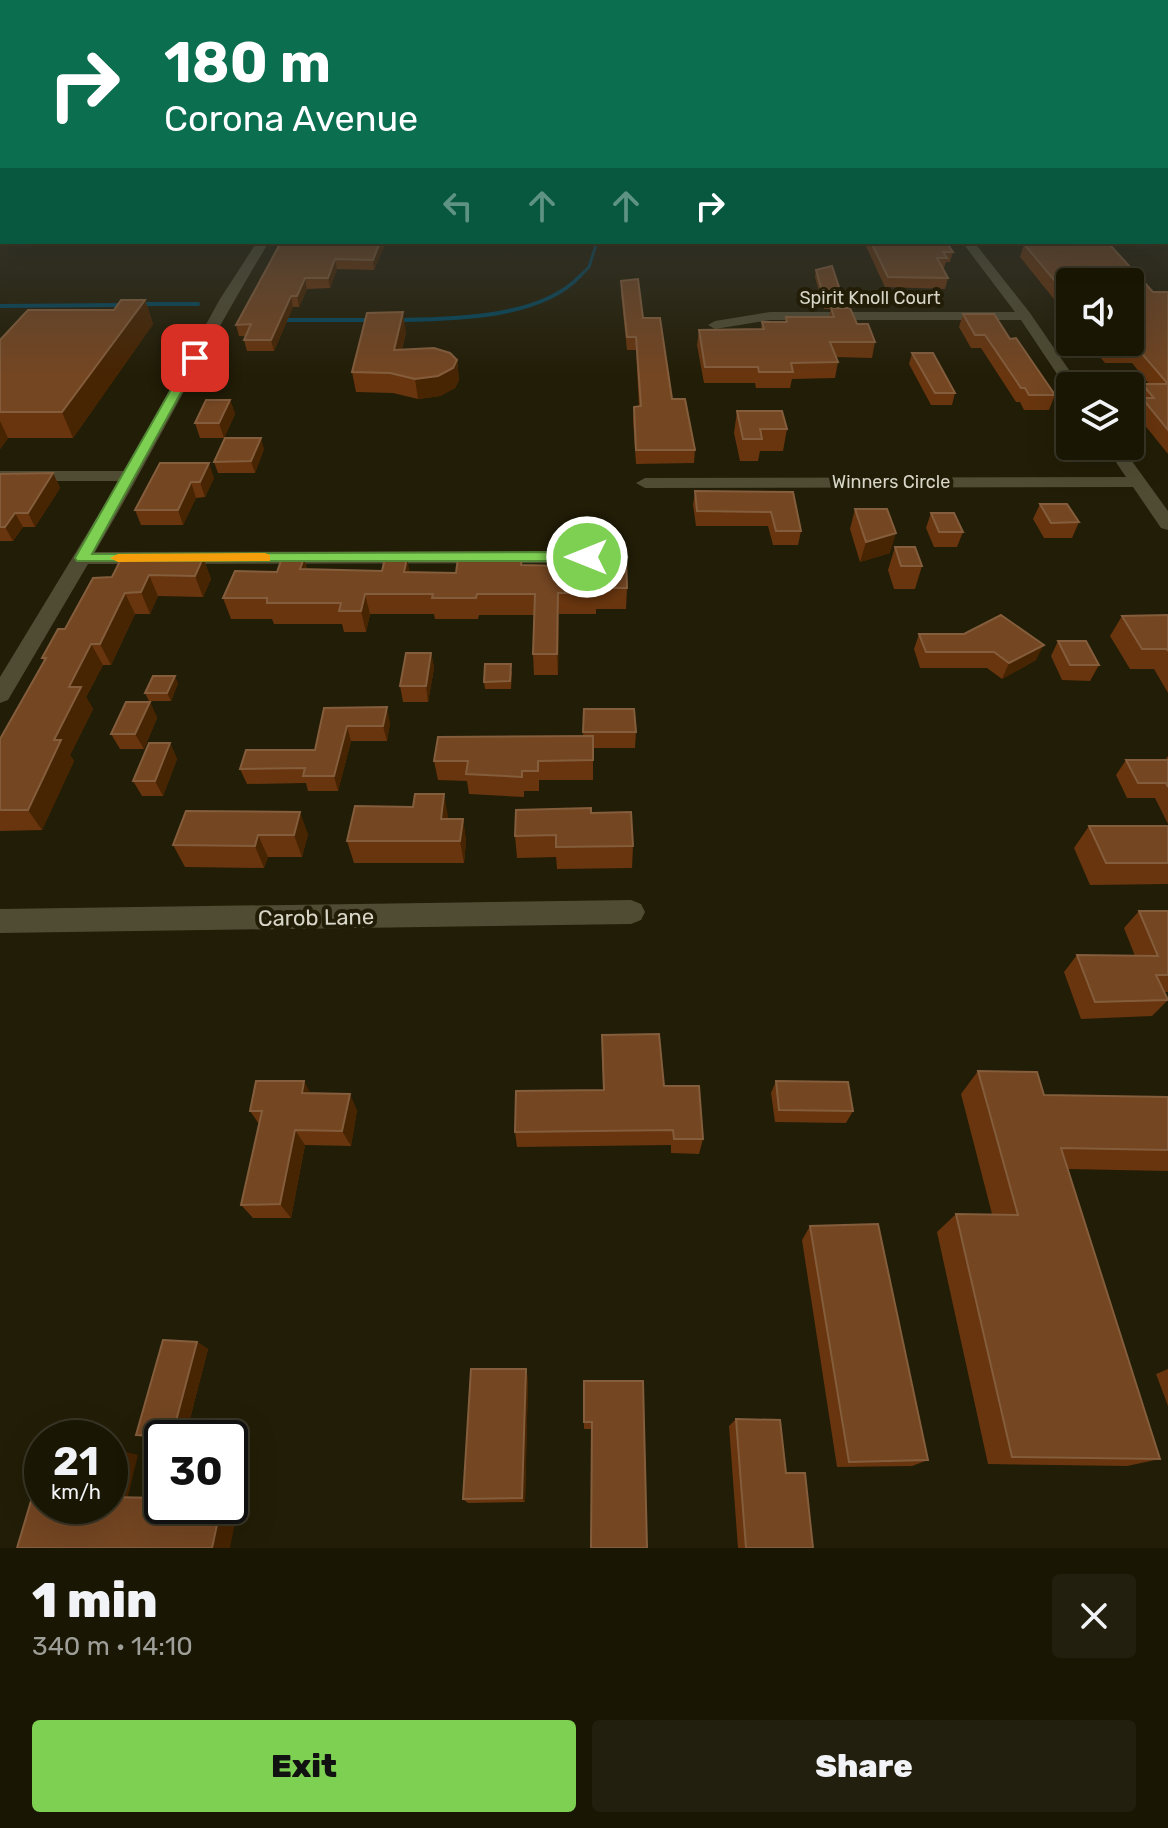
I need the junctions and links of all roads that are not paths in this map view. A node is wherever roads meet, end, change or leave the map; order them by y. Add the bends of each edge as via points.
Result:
1 (262, 244) edge
2 (970, 244) edge
3 (1025, 316) junction
4 (715, 325) dead end
5 (1063, 372) edge
6 (1122, 460) edge
7 (0, 476) edge
8 (131, 476) junction
9 (1137, 482) junction
10 (645, 483) dead end
11 (1168, 524) edge
12 (619, 557) edge
13 (82, 558) junction
14 (0, 695) edge
15 (631, 912) dead end
16 (0, 921) edge

1 - 8 street
2 - 3 street
3 - 4 street, Spirit Knoll Court via 770,316
3 - 5 street
6 - 9 street
7 - 8 street
8 - 13 street
9 - 10 street, Winners Circle
9 - 11 street
12 - 13 street
13 - 14 street
15 - 16 street, Carob Lane

